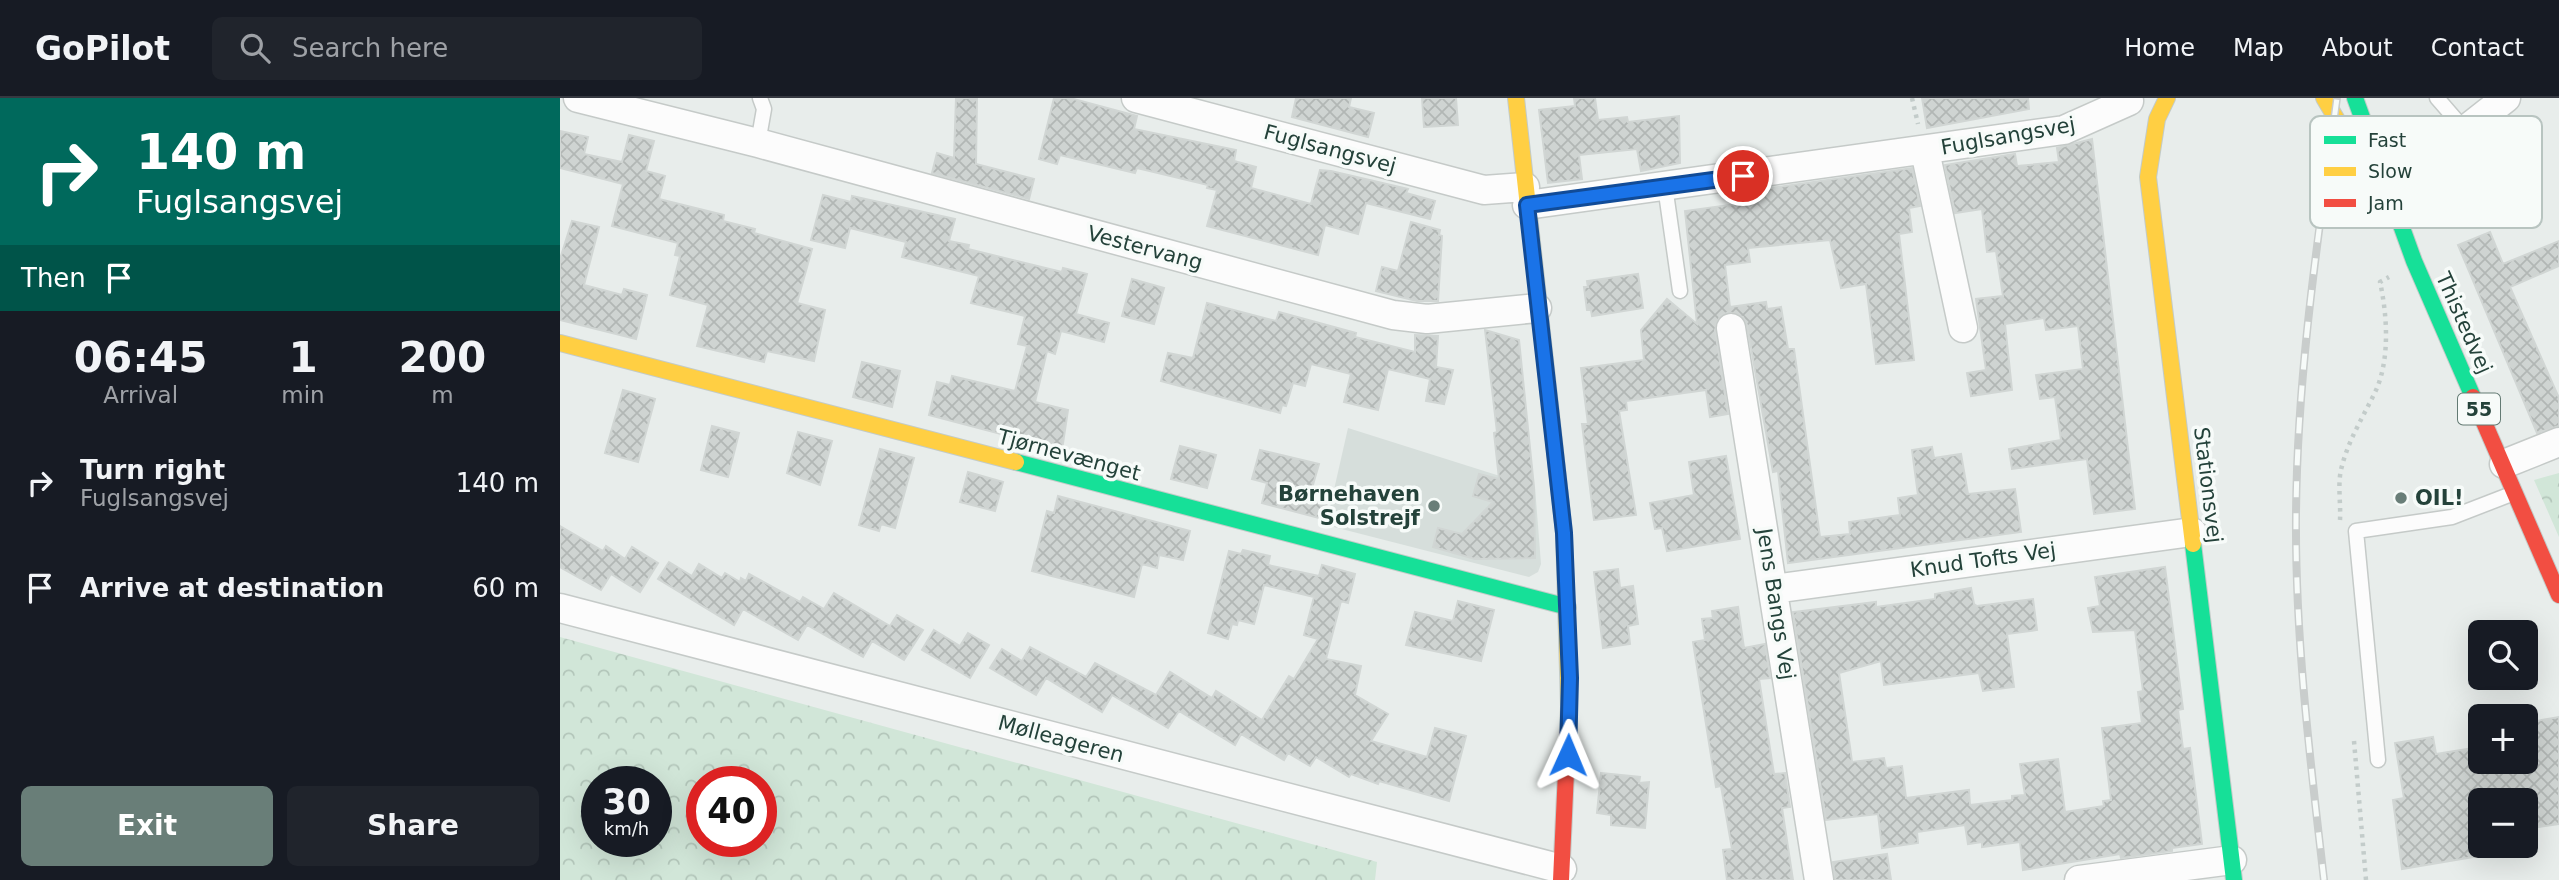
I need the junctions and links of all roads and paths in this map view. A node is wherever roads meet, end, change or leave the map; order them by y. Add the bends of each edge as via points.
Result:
1 (578, 98) edge
2 (760, 98) edge
3 (1136, 98) edge
4 (1516, 98) edge
5 (2324, 98) edge
6 (2355, 98) edge
7 (2437, 98) edge
8 (2506, 98) edge
9 (2128, 99) edge
10 (2162, 109) edge
11 (2336, 116) edge
12 (2360, 116) edge
13 (2453, 116) edge
14 (2482, 116) edge
15 (758, 143) junction
16 (1925, 151) junction
17 (1665, 186) junction
18 (1526, 196) junction
19 (2401, 228) edge
20 (2414, 261) junction
21 (1680, 291) dead end
22 (1537, 308) junction
23 (1731, 328) dead end
24 (1963, 328) dead end
25 (560, 343) edge
26 (2559, 442) edge
27 (2504, 464) junction
28 (2515, 492) junction
29 (2192, 532) junction
30 (2340, 534) dead end
31 (1774, 589) junction
32 (2559, 595) edge
33 (1569, 607) junction
34 (560, 608) edge
35 (2353, 730) dead end
36 (2378, 760) dead end
37 (2233, 870) edge
38 (1562, 874) edge
39 (1819, 880) edge
40 (2079, 880) edge
41 (2366, 880) edge

1 - 15 street, Vestervang
2 - 15 lane via 764,110
3 - 18 street, Fuglsangsvej via 1484,190
4 - 18 street
5 - 11 street, Thistedvej / 55
6 - 12 street, Thistedvej / 55
7 - 13 lane
8 - 14 street
9 - 10 street
9 - 16 street, Fuglsangsvej via 2064,130
10 - 29 street, Stationsvej via 2148,177
15 - 22 street, Vestervang via 1392,315 1427,318
16 - 17 street, Fuglsangsvej
16 - 24 street, Fuglsangsvej
17 - 18 street, Fuglsangsvej
17 - 21 lane
18 - 22 street
19 - 20 street, Thistedvej / 55
20 - 27 street, Thistedvej / 55
20 - 30 path via 2380,282 2386,310 2385,349 2378,385 2349,442 2341,469
22 - 33 street
23 - 31 street, Jens Bangs Vej
25 - 33 street, Tjørnevænget
26 - 27 street
27 - 28 street, Thistedvej / 55
28 - 32 street, Thistedvej / 55
28 - 36 lane via 2452,517 2357,531
29 - 31 street, Knud Tofts Vej
29 - 37 street, Stationsvej
31 - 39 street, Jens Bangs Vej
33 - 38 street via 1569,742
34 - 38 street, Mølleageren
35 - 41 path
37 - 40 street

